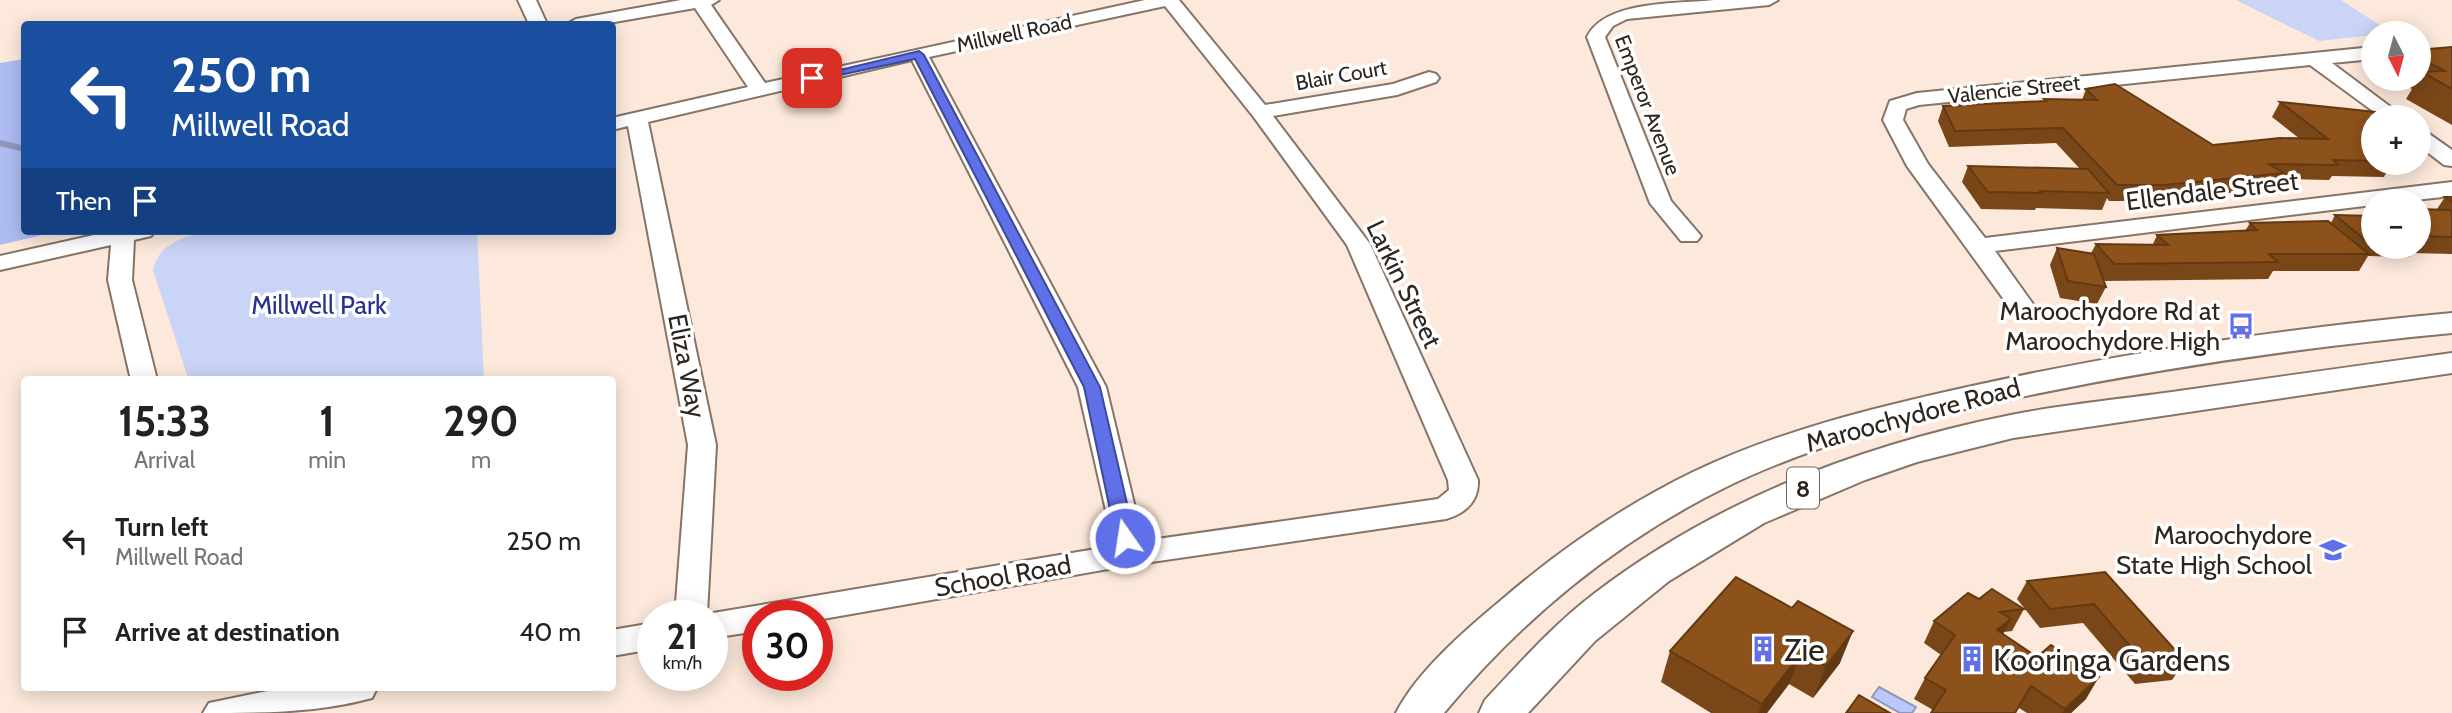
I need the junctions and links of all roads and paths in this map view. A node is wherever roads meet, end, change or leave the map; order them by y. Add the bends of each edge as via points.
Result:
1 (527, 0) edge
2 (1169, 0) edge
3 (1769, 0) edge
4 (705, 1) edge
5 (537, 21) edge
6 (593, 21) edge
7 (2361, 54) edge
8 (919, 55) junction
9 (2313, 58) junction
10 (1429, 78) dead end
11 (759, 89) junction
12 (2378, 105) edge
13 (1259, 112) junction
14 (625, 121) edge
15 (2431, 144) edge
16 (2452, 159) edge
17 (2452, 190) edge
18 (124, 235) edge
19 (132, 235) edge
20 (1689, 236) dead end
21 (1979, 246) junction
22 (0, 263) edge
23 (2022, 307) dead end
24 (2452, 323) edge
25 (2452, 363) edge
26 (143, 376) edge
27 (1446, 508) joint
28 (1131, 554) junction
29 (692, 600) edge
30 (833, 605) edge
31 (637, 639) edge
32 (616, 642) edge
33 (343, 691) edge
34 (221, 713) edge
35 (1418, 713) edge
36 (1500, 713) edge

1 - 5 street
2 - 8 street, Millwell Road
2 - 13 street, Larkin Street
3 - 20 street, Emperor Avenue via 1625,14 1609,19 1596,37 1661,203
4 - 6 street
4 - 11 street
7 - 9 street, Valencie Street
8 - 11 street, Millwell Road
8 - 28 street via 1092,387
9 - 12 street
9 - 21 street, Valencie Street via 1917,99 1897,105 1894,120 1918,166
10 - 13 street, Blair Court via 1397,89
11 - 14 street, Millwell Road
13 - 27 street, Larkin Street via 1358,244 1463,480 1464,494
14 - 29 street, Eliza Way via 702,445
15 - 16 street
17 - 21 street, Ellendale Street
18 - 22 street
19 - 26 street via 120,280
21 - 23 street, Valencie Street
24 - 35 main road, Maroochydore Road / 8 via 2205,354 2063,378 1921,408 1789,448 1671,500 1553,580 1487,638
25 - 36 main road, Maroochydore Road / 8 via 2013,426 1849,470 1780,498 1670,559 1598,614
27 - 28 street, School Road
28 - 30 street, School Road
31 - 32 street
33 - 34 street

